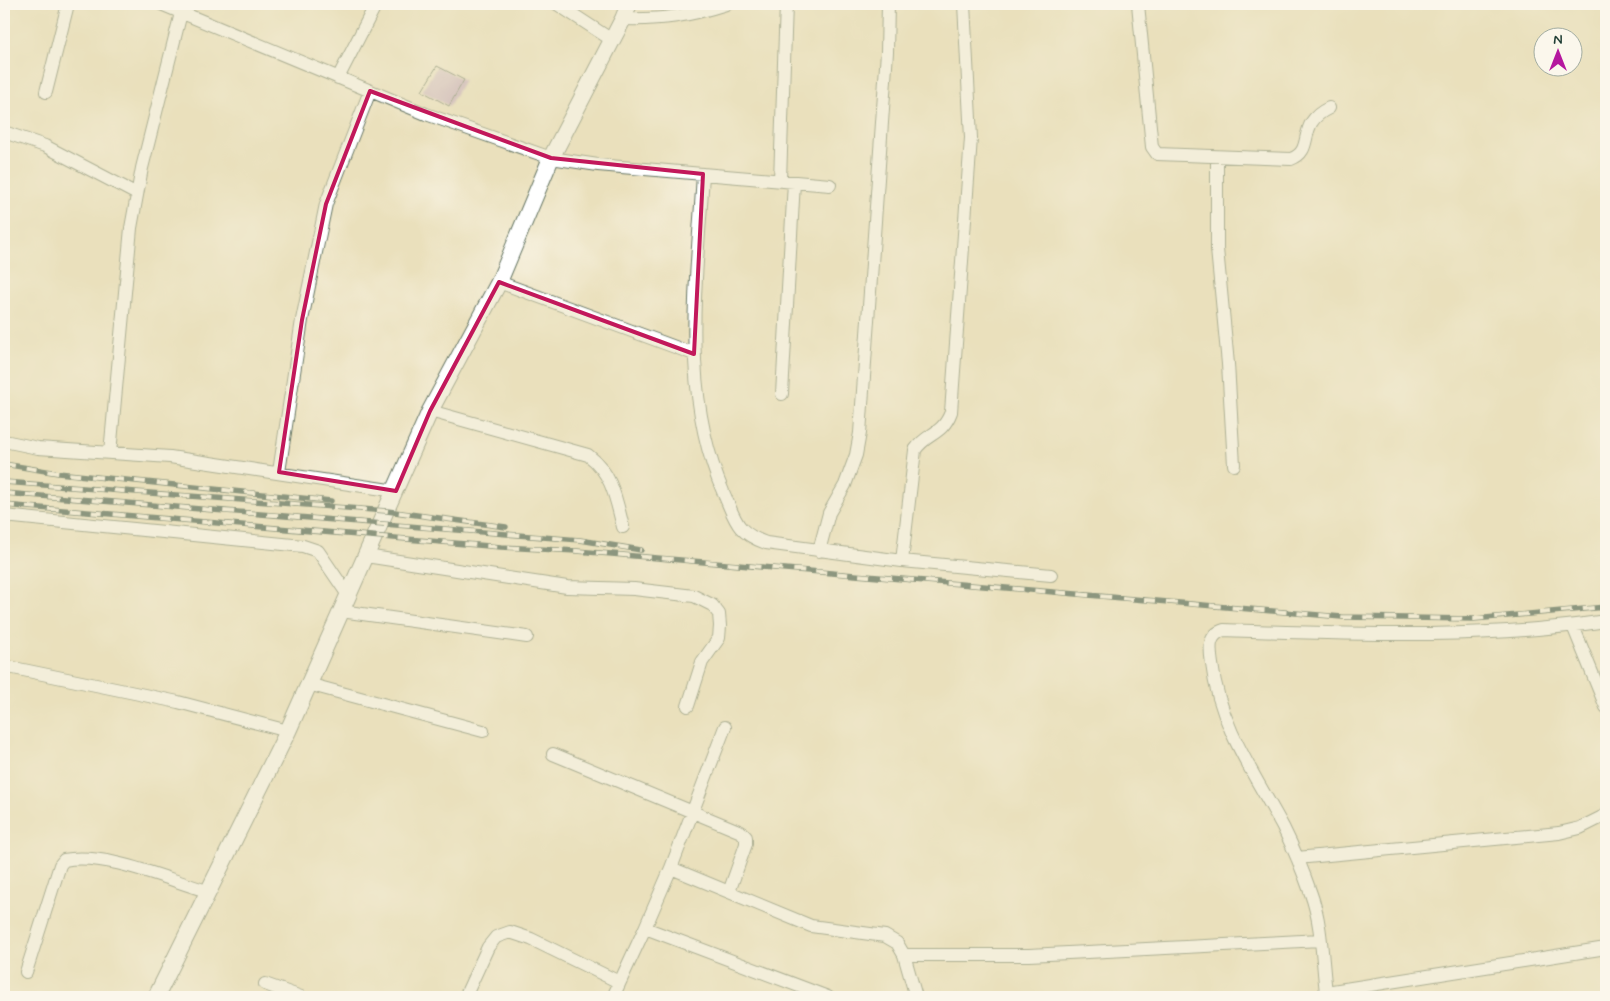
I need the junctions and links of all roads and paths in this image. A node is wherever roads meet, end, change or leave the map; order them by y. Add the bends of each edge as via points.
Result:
1 (68, 4) edge
2 (376, 4) edge
3 (557, 4) edge
4 (629, 4) edge
5 (726, 4) edge
6 (786, 4) edge
7 (888, 4) edge
8 (964, 4) edge
9 (1138, 4) edge
10 (165, 5) edge
11 (181, 13) junction
12 (623, 19) junction
13 (612, 40) junction
14 (338, 78) junction
15 (370, 91) junction
16 (46, 92) dead end
17 (1329, 108) dead end
18 (4, 132) edge
19 (1217, 157) junction
20 (551, 158) junction
21 (703, 174) junction
22 (780, 180) junction
23 (794, 182) junction
24 (830, 185) dead end
25 (138, 194) junction
26 (499, 282) junction
27 (694, 354) junction
28 (782, 394) dead end
29 (430, 410) junction
30 (4, 441) edge
31 (110, 453) junction
32 (1234, 465) dead end
33 (279, 472) junction
34 (396, 491) junction
35 (4, 516) edge
36 (623, 527) dead end
37 (819, 551) junction
38 (366, 556) junction
39 (902, 561) junction
40 (1051, 575) dead end
41 (348, 595) junction
42 (341, 611) junction
43 (1606, 621) edge
44 (1573, 626) junction
45 (528, 637) dead end
46 (4, 666) edge
47 (308, 684) junction
48 (688, 706) dead end
49 (1606, 706) edge
50 (725, 727) dead end
51 (288, 731) junction
52 (482, 731) dead end
53 (552, 754) dead end
54 (692, 813) junction
55 (1606, 815) edge
56 (1297, 858) junction
57 (671, 868) junction
58 (208, 891) junction
59 (729, 892) junction
60 (645, 928) junction
61 (1320, 940) junction
62 (1606, 948) edge
63 (904, 955) junction
64 (26, 972) dead end
65 (619, 982) junction
66 (265, 984) dead end
67 (1326, 994) edge
68 (156, 997) edge
69 (302, 997) edge
70 (465, 997) edge
71 (613, 997) edge
72 (828, 997) edge
73 (916, 997) edge

1 - 16 street
2 - 14 street
3 - 13 street
4 - 12 street
5 - 12 street via 689,16 660,20
6 - 22 street
7 - 37 street via 860,433 856,455 845,485 829,513
8 - 39 street via 971,138 951,412 947,424 921,441 915,450
9 - 19 street via 1152,147 1157,154 1164,156
10 - 11 street
11 - 14 street
11 - 25 street
12 - 13 street
13 - 20 street
14 - 15 street
15 - 20 street
15 - 33 street via 326,204 302,320
17 - 19 street via 1311,120 1299,156 1290,159
18 - 25 street via 45,146
19 - 32 street via 1217,249
20 - 21 street
20 - 26 street
21 - 22 street
21 - 27 street
22 - 23 street
23 - 24 street
23 - 28 street
25 - 31 street via 119,334
26 - 27 street
26 - 29 street
27 - 37 street via 702,433 714,473 738,526 748,537 766,544
29 - 34 street
29 - 36 street via 588,455 606,474 614,490
30 - 31 street via 38,448
31 - 33 street via 170,457
33 - 34 street
34 - 38 street
35 - 41 street via 304,546 318,552
37 - 39 street
38 - 41 street
38 - 48 street via 567,587 634,589 694,596 712,605 719,614 720,626 719,638 702,662
39 - 40 street
41 - 42 street
42 - 45 street
42 - 47 street
43 - 44 street
44 - 49 street
44 - 56 street via 1406,636 1216,632 1210,650 1220,707
46 - 51 street via 178,702
47 - 51 street
47 - 52 street
50 - 54 street
51 - 58 street
53 - 54 street
54 - 57 street
54 - 59 street via 741,832 746,837
55 - 56 street via 1580,828 1559,833
56 - 61 street via 1312,896
57 - 59 street
57 - 60 street
58 - 64 street via 106,860 86,857 64,860
58 - 68 street
59 - 63 street via 811,926 885,936 897,943
60 - 65 street
60 - 72 street
61 - 63 street via 1029,955
61 - 67 street
62 - 67 street
63 - 73 street
65 - 70 street via 510,932 496,937 488,947
65 - 71 street
66 - 69 street

